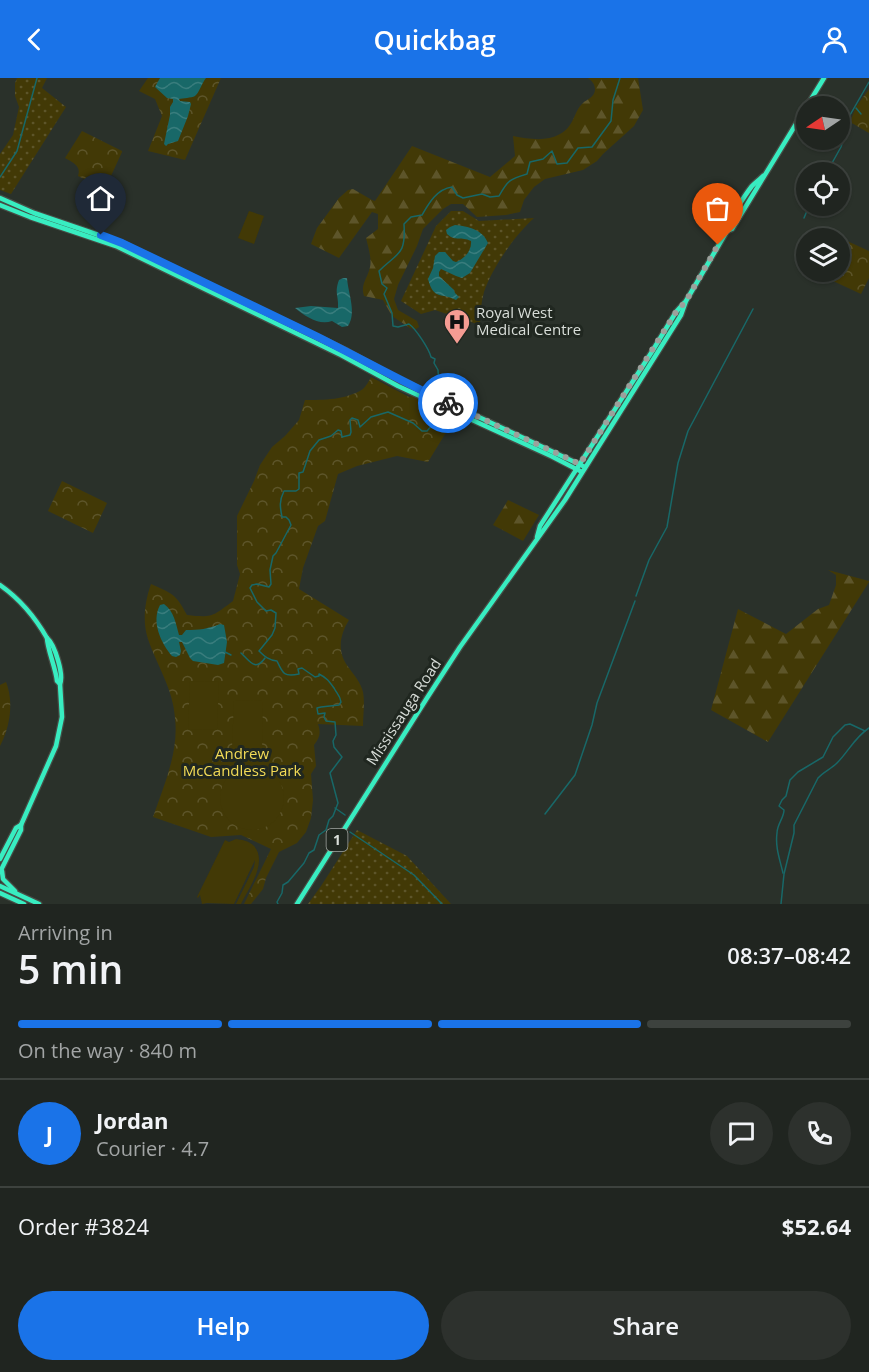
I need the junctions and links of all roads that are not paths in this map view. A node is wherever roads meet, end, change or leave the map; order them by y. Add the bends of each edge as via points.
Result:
1 (824, 78) edge
2 (0, 198) edge
3 (0, 205) edge
4 (416, 391) junction
5 (581, 468) junction
6 (0, 585) edge
7 (2, 862) edge
8 (0, 873) edge
9 (0, 886) edge
10 (0, 895) edge
11 (22, 896) junction
12 (24, 904) edge
13 (39, 904) edge
14 (297, 904) edge

1 - 5 main road, Mississauga Road / 1 via 763,176 727,225 666,341
2 - 4 main road via 122,243 347,351
3 - 4 main road via 116,246
4 - 5 main road
5 - 14 main road, Mississauga Road / 1 via 435,685
6 - 7 main road via 31,614 51,640 62,680 62,717 56,746
7 - 8 main road
7 - 11 main road via 3,879
9 - 11 main road
10 - 12 main road
11 - 13 main road

